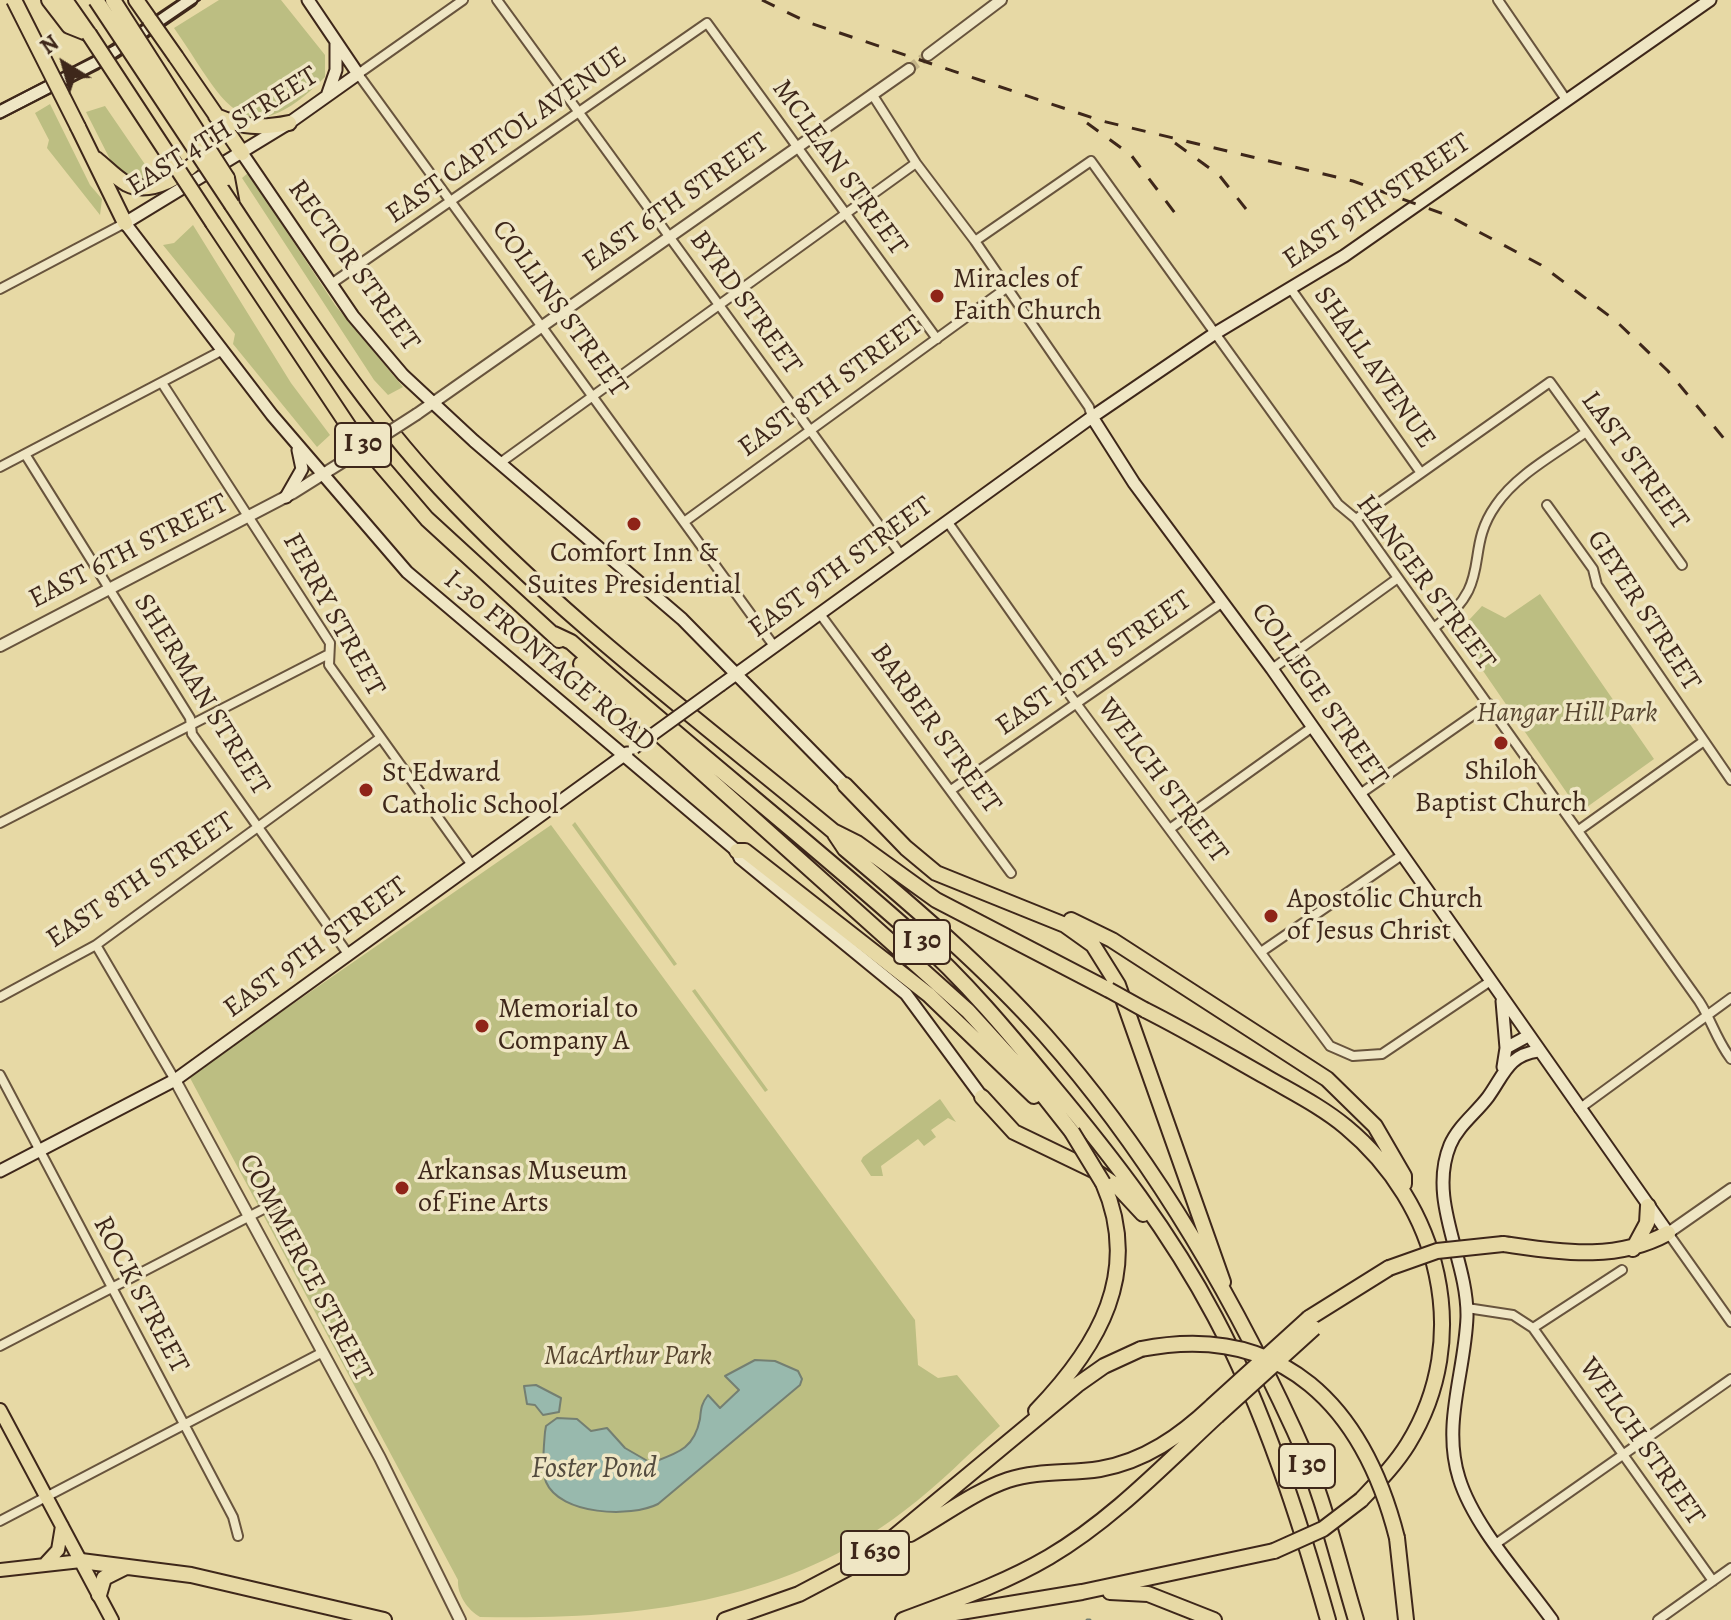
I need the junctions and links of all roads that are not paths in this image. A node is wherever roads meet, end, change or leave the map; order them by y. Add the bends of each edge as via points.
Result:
1 (14, 0) edge
2 (49, 0) edge
3 (65, 0) edge
4 (96, 0) edge
5 (113, 0) edge
6 (136, 0) edge
7 (191, 0) edge
8 (308, 0) edge
9 (463, 0) edge
10 (497, 0) edge
11 (1001, 0) edge
12 (1498, 0) edge
13 (1710, 0) edge
14 (707, 23) joint
15 (89, 34) junction
16 (141, 35) junction
17 (336, 42) junction
18 (928, 55) tunnel mouth
19 (909, 69) tunnel mouth
20 (358, 74) junction
21 (872, 94) junction
22 (327, 96) junction
23 (1567, 101) junction
24 (0, 112) edge
25 (579, 113) junction
26 (214, 115) junction
27 (289, 123) junction
28 (796, 148) junction
29 (242, 153) junction
30 (96, 159) junction
31 (916, 163) junction
32 (452, 203) junction
33 (232, 205) junction
34 (846, 214) junction
35 (125, 223) junction
36 (670, 237) junction
37 (975, 241) junction
38 (331, 284) junction
39 (0, 289) edge
40 (1005, 289) junction
41 (1291, 289) junction
42 (719, 305) junction
43 (543, 327) junction
44 (1214, 334) junction
45 (937, 339) junction
46 (223, 350) junction
47 (162, 383) junction
48 (593, 397) junction
49 (432, 403) junction
50 (1092, 417) junction
51 (810, 430) junction
52 (1586, 432) junction
53 (295, 442) junction
54 (25, 454) junction
55 (500, 463) junction
56 (0, 467) edge
57 (1421, 473) junction
58 (322, 477) junction
59 (286, 497) junction
60 (1547, 505) dead end
61 (250, 516) junction
62 (1356, 519) junction
63 (947, 521) junction
64 (684, 522) junction
65 (901, 555) junction
66 (1682, 565) dead end
67 (1398, 578) junction
68 (109, 589) junction
69 (1223, 602) junction
70 (820, 614) junction
71 (1435, 627) junction
72 (554, 634) junction
73 (0, 646) edge
74 (774, 646) junction
75 (327, 655) junction
76 (1272, 669) junction
77 (737, 672) junction
78 (1076, 704) junction
79 (1489, 704) junction
80 (192, 725) junction
81 (1311, 728) junction
82 (380, 738) junction
83 (1704, 741) junction
84 (623, 756) junction
85 (1731, 780) edge
86 (845, 785) joint
87 (951, 790) junction
88 (1360, 794) junction
89 (0, 823) edge
90 (259, 828) junction
91 (1171, 828) junction
92 (1579, 830) junction
93 (833, 831) junction
94 (737, 851) junction
95 (1402, 855) junction
96 (472, 865) junction
97 (1011, 873) dead end
98 (991, 896) junction
99 (96, 945) junction
100 (1261, 952) junction
101 (348, 954) junction
102 (1489, 982) junction
103 (0, 997) edge
104 (1731, 998) edge
105 (1502, 1000) junction
106 (1708, 1015) junction
107 (1528, 1036) junction
108 (1506, 1048) junction
109 (1538, 1051) junction
110 (1731, 1059) edge
111 (0, 1075) edge
112 (1499, 1078) junction
113 (175, 1080) junction
114 (982, 1097) joint
115 (1579, 1109) junction
116 (1072, 1132) junction
117 (40, 1150) junction
118 (0, 1171) edge
119 (1731, 1189) edge
120 (1404, 1193) junction
121 (277, 1202) dead end
122 (1648, 1206) junction
123 (250, 1214) junction
124 (1668, 1233) junction
125 (1633, 1249) junction
126 (1622, 1270) dead end
127 (111, 1287) junction
128 (1467, 1308) junction
129 (1216, 1319) junction
130 (1237, 1320) junction
131 (1731, 1322) edge
132 (1533, 1328) junction
133 (0, 1346) edge
134 (323, 1352) junction
135 (1731, 1379) edge
136 (0, 1410) edge
137 (1215, 1411) junction
138 (184, 1425) junction
139 (1001, 1447) junction
140 (1623, 1455) junction
141 (48, 1497) junction
142 (0, 1521) edge
143 (62, 1526) junction
144 (238, 1536) dead end
145 (1497, 1543) junction
146 (871, 1556) junction
147 (81, 1561) junction
148 (46, 1563) junction
149 (126, 1567) junction
150 (1731, 1568) edge
151 (0, 1570) edge
152 (1713, 1581) junction
153 (1082, 1592) junction
154 (99, 1595) junction
155 (460, 1619) edge
156 (112, 1620) edge
157 (384, 1620) edge
158 (725, 1620) edge
159 (905, 1620) edge
160 (1214, 1620) edge
161 (1328, 1620) edge
162 (1356, 1620) edge
163 (1406, 1620) edge
164 (1552, 1620) edge
165 (1658, 1620) edge

1 - 30 highway, bridge
2 - 15 highway via 69,26
3 - 15 highway, I 30
4 - 33 highway, I 30, bridge
5 - 33 highway, bridge via 227,178
6 - 26 highway, bridge
7 - 16 main road
8 - 17 main road, COLLINS STREET
9 - 20 street, EAST 4TH STREET
10 - 25 street, BYRD STREET
11 - 18 street
12 - 23 street
13 - 23 main road, EAST 9TH STREET
14 - 25 street, EAST CAPITOL AVENUE
14 - 28 street, MCLEAN STREET
15 - 72 highway, I 30, bridge via 351,430 446,538
16 - 24 main road
16 - 30 highway via 200,141 202,155 169,180 140,187 123,182
17 - 20 main road, COLLINS STREET
17 - 22 main road via 336,70
19 - 21 street, EAST 6TH STREET
20 - 22 main road, EAST 4TH STREET
20 - 32 street, COLLINS STREET
21 - 28 street, EAST 6TH STREET
21 - 31 street, COLLEGE STREET
22 - 27 main road, EAST 4TH STREET
23 - 41 main road, EAST 9TH STREET
25 - 32 street, EAST CAPITOL AVENUE
25 - 36 street, BYRD STREET
26 - 27 highway via 260,129
26 - 29 highway
27 - 29 main road, EAST 4TH STREET
28 - 34 street, MCLEAN STREET
28 - 36 street, EAST 6TH STREET
29 - 35 main road, EAST 4TH STREET
29 - 38 main road, RECTOR STREET
30 - 35 highway
31 - 34 street
31 - 37 street, COLLEGE STREET
32 - 38 street, EAST CAPITOL AVENUE
32 - 43 street, COLLINS STREET
33 - 93 highway, I 30 via 332,355 441,488 605,641
34 - 42 street
34 - 45 street, MCLEAN STREET
35 - 39 street, EAST 4TH STREET
35 - 46 main road, I-30 FRONTAGE ROAD
36 - 42 street, BYRD STREET
36 - 43 street, EAST 6TH STREET
37 - 40 street, COLLEGE STREET
37 - 44 street, HANGER STREET via 1091,161
38 - 49 main road, RECTOR STREET via 375,345
40 - 45 street, EAST 8TH STREET
40 - 50 street, COLLEGE STREET
41 - 44 main road, EAST 9TH STREET
41 - 57 street, SHALL AVENUE
42 - 48 street
42 - 51 street, BYRD STREET
43 - 48 street, COLLINS STREET
43 - 49 street, EAST 6TH STREET
44 - 50 main road, EAST 9TH STREET
44 - 62 street, HANGER STREET via 1338,504
45 - 51 street, EAST 8TH STREET
46 - 47 street
46 - 53 main road, I-30 FRONTAGE ROAD
47 - 54 street
47 - 61 street, FERRY STREET
48 - 55 street
48 - 64 street, COLLINS STREET
49 - 55 main road
49 - 58 street, EAST 6TH STREET, bridge
50 - 63 main road, EAST 9TH STREET
50 - 69 main road, COLLEGE STREET
51 - 64 street, EAST 8TH STREET
51 - 65 street, BYRD STREET
52 - 57 street, LAST STREET via 1550,382
52 - 66 street, LAST STREET
52 - 71 street via 1515,483 1495,506 1482,531 1478,567 1464,602
53 - 58 main road, I-30 FRONTAGE ROAD
53 - 59 main road via 302,469
54 - 56 street
54 - 68 street, SHERMAN STREET
55 - 77 main road
57 - 62 street
58 - 59 street, EAST 6TH STREET
58 - 84 main road, I-30 FRONTAGE ROAD via 407,572
59 - 61 street, EAST 6TH STREET
60 - 83 street, GEYER STREET
61 - 68 street, EAST 6TH STREET
61 - 75 street, FERRY STREET via 330,643
62 - 67 street, HANGER STREET
63 - 65 main road, EAST 9TH STREET
63 - 78 street, WELCH STREET
64 - 74 street, COLLINS STREET
65 - 70 main road, EAST 9TH STREET
67 - 71 street, HANGER STREET
67 - 76 street
68 - 73 street, EAST 6TH STREET
68 - 80 street, SHERMAN STREET
69 - 76 main road, COLLEGE STREET
69 - 78 street, EAST 10TH STREET
70 - 74 main road, EAST 9TH STREET
70 - 87 street, BARBER STREET
71 - 79 street, HANGER STREET
72 - 116 highway via 968,1011
72 - 129 highway, I 30 via 571,642 970,989 1114,1158 1165,1231
74 - 77 main road, EAST 9TH STREET
75 - 80 street
75 - 82 street, FERRY STREET
76 - 81 main road, COLLEGE STREET
77 - 84 main road, EAST 9TH STREET, bridge
77 - 86 main road
78 - 87 street, EAST 10TH STREET
78 - 91 street, WELCH STREET
79 - 88 street
79 - 92 street, HANGER STREET
80 - 89 street
80 - 90 street, SHERMAN STREET via 193,736
81 - 88 main road, COLLEGE STREET
81 - 91 street
82 - 90 street, EAST 8TH STREET
82 - 96 street, FERRY STREET
83 - 85 street, GEYER STREET
83 - 92 street
84 - 94 main road, I-30 FRONTAGE ROAD
84 - 96 main road, EAST 9TH STREET
86 - 98 highway via 921,861 946,878
87 - 97 street, BARBER STREET
88 - 95 main road, COLLEGE STREET
90 - 99 street, EAST 8TH STREET
90 - 101 street, SHERMAN STREET
91 - 100 street, WELCH STREET
92 - 106 street, HANGER STREET
93 - 120 highway, bridge via 936,900 1329,1114 1365,1144
93 - 130 highway, I 30 via 845,849 964,951 1076,1072 1147,1171
94 - 114 main road, I-30 FRONTAGE ROAD via 906,994
94 - 116 highway via 745,851 929,995
95 - 100 street
95 - 102 main road, COLLEGE STREET
96 - 101 main road, EAST 9TH STREET
98 - 120 highway via 1058,914 1112,940 1327,1079 1360,1108 1386,1142 1404,1176
98 - 130 highway via 1080,934 1110,969
99 - 103 street, EAST 8TH STREET
99 - 113 street, COMMERCE STREET
100 - 102 street, WELCH STREET via 1323,1039 1353,1056 1387,1052
101 - 113 main road, EAST 9TH STREET
102 - 105 main road, COLLEGE STREET
104 - 106 street
105 - 107 main road, COLLEGE STREET
105 - 108 main road
106 - 110 street, HANGER STREET via 1712,1034
106 - 115 street
107 - 108 main road
107 - 109 main road, COLLEGE STREET
108 - 112 main road
109 - 112 main road via 1516,1057
109 - 115 main road, COLLEGE STREET
111 - 117 street, ROCK STREET
112 - 128 main road via 1454,1138 1443,1172
113 - 117 main road, EAST 9TH STREET
113 - 123 street, COMMERCE STREET
114 - 129 highway via 1014,1132 1117,1186 1145,1216
115 - 122 main road, COLLEGE STREET
116 - 139 highway, bridge via 1114,1208 1119,1238 1112,1298 1096,1335 1072,1368
117 - 118 main road, EAST 9TH STREET
117 - 127 street, ROCK STREET
119 - 124 street
120 - 153 highway, bridge via 1435,1260 1442,1337 1434,1385 1413,1436 1388,1471 1323,1529 1274,1551
121 - 123 street
122 - 124 main road, COLLEGE STREET
122 - 125 highway via 1647,1223
123 - 127 street
123 - 134 street, COMMERCE STREET
124 - 125 highway
124 - 131 street, COLLEGE STREET
125 - 137 highway, bridge via 1593,1254 1503,1244 1437,1251 1389,1268 1312,1323
126 - 132 street
127 - 133 street
127 - 138 street, ROCK STREET
128 - 132 street via 1506,1313
128 - 145 main road via 1453,1451 1469,1500
129 - 161 highway, I 30 via 1257,1411
130 - 162 highway, I 30 via 1295,1431
132 - 140 street, WELCH STREET
134 - 138 street
134 - 155 street, COMMERCE STREET
135 - 140 street
136 - 141 main road
137 - 146 highway via 1155,1450 1099,1469 1034,1473 975,1494
137 - 159 highway via 1120,1506 1050,1556
138 - 141 street
138 - 144 street, ROCK STREET
139 - 146 highway, I 630
139 - 163 highway, bridge via 1104,1366 1141,1349 1193,1343 1238,1346 1262,1354 1291,1371 1347,1424 1368,1457 1397,1538
140 - 145 street
140 - 152 street, WELCH STREET
141 - 142 street
141 - 143 main road
143 - 147 main road
143 - 148 main road via 58,1550
145 - 164 main road
146 - 158 highway, I 630 via 799,1594
147 - 148 main road
147 - 149 highway
147 - 154 main road
148 - 151 main road
149 - 154 highway via 104,1578
149 - 157 highway via 233,1583
150 - 152 street
152 - 165 street
153 - 159 highway
153 - 160 highway via 1148,1594
154 - 156 main road

